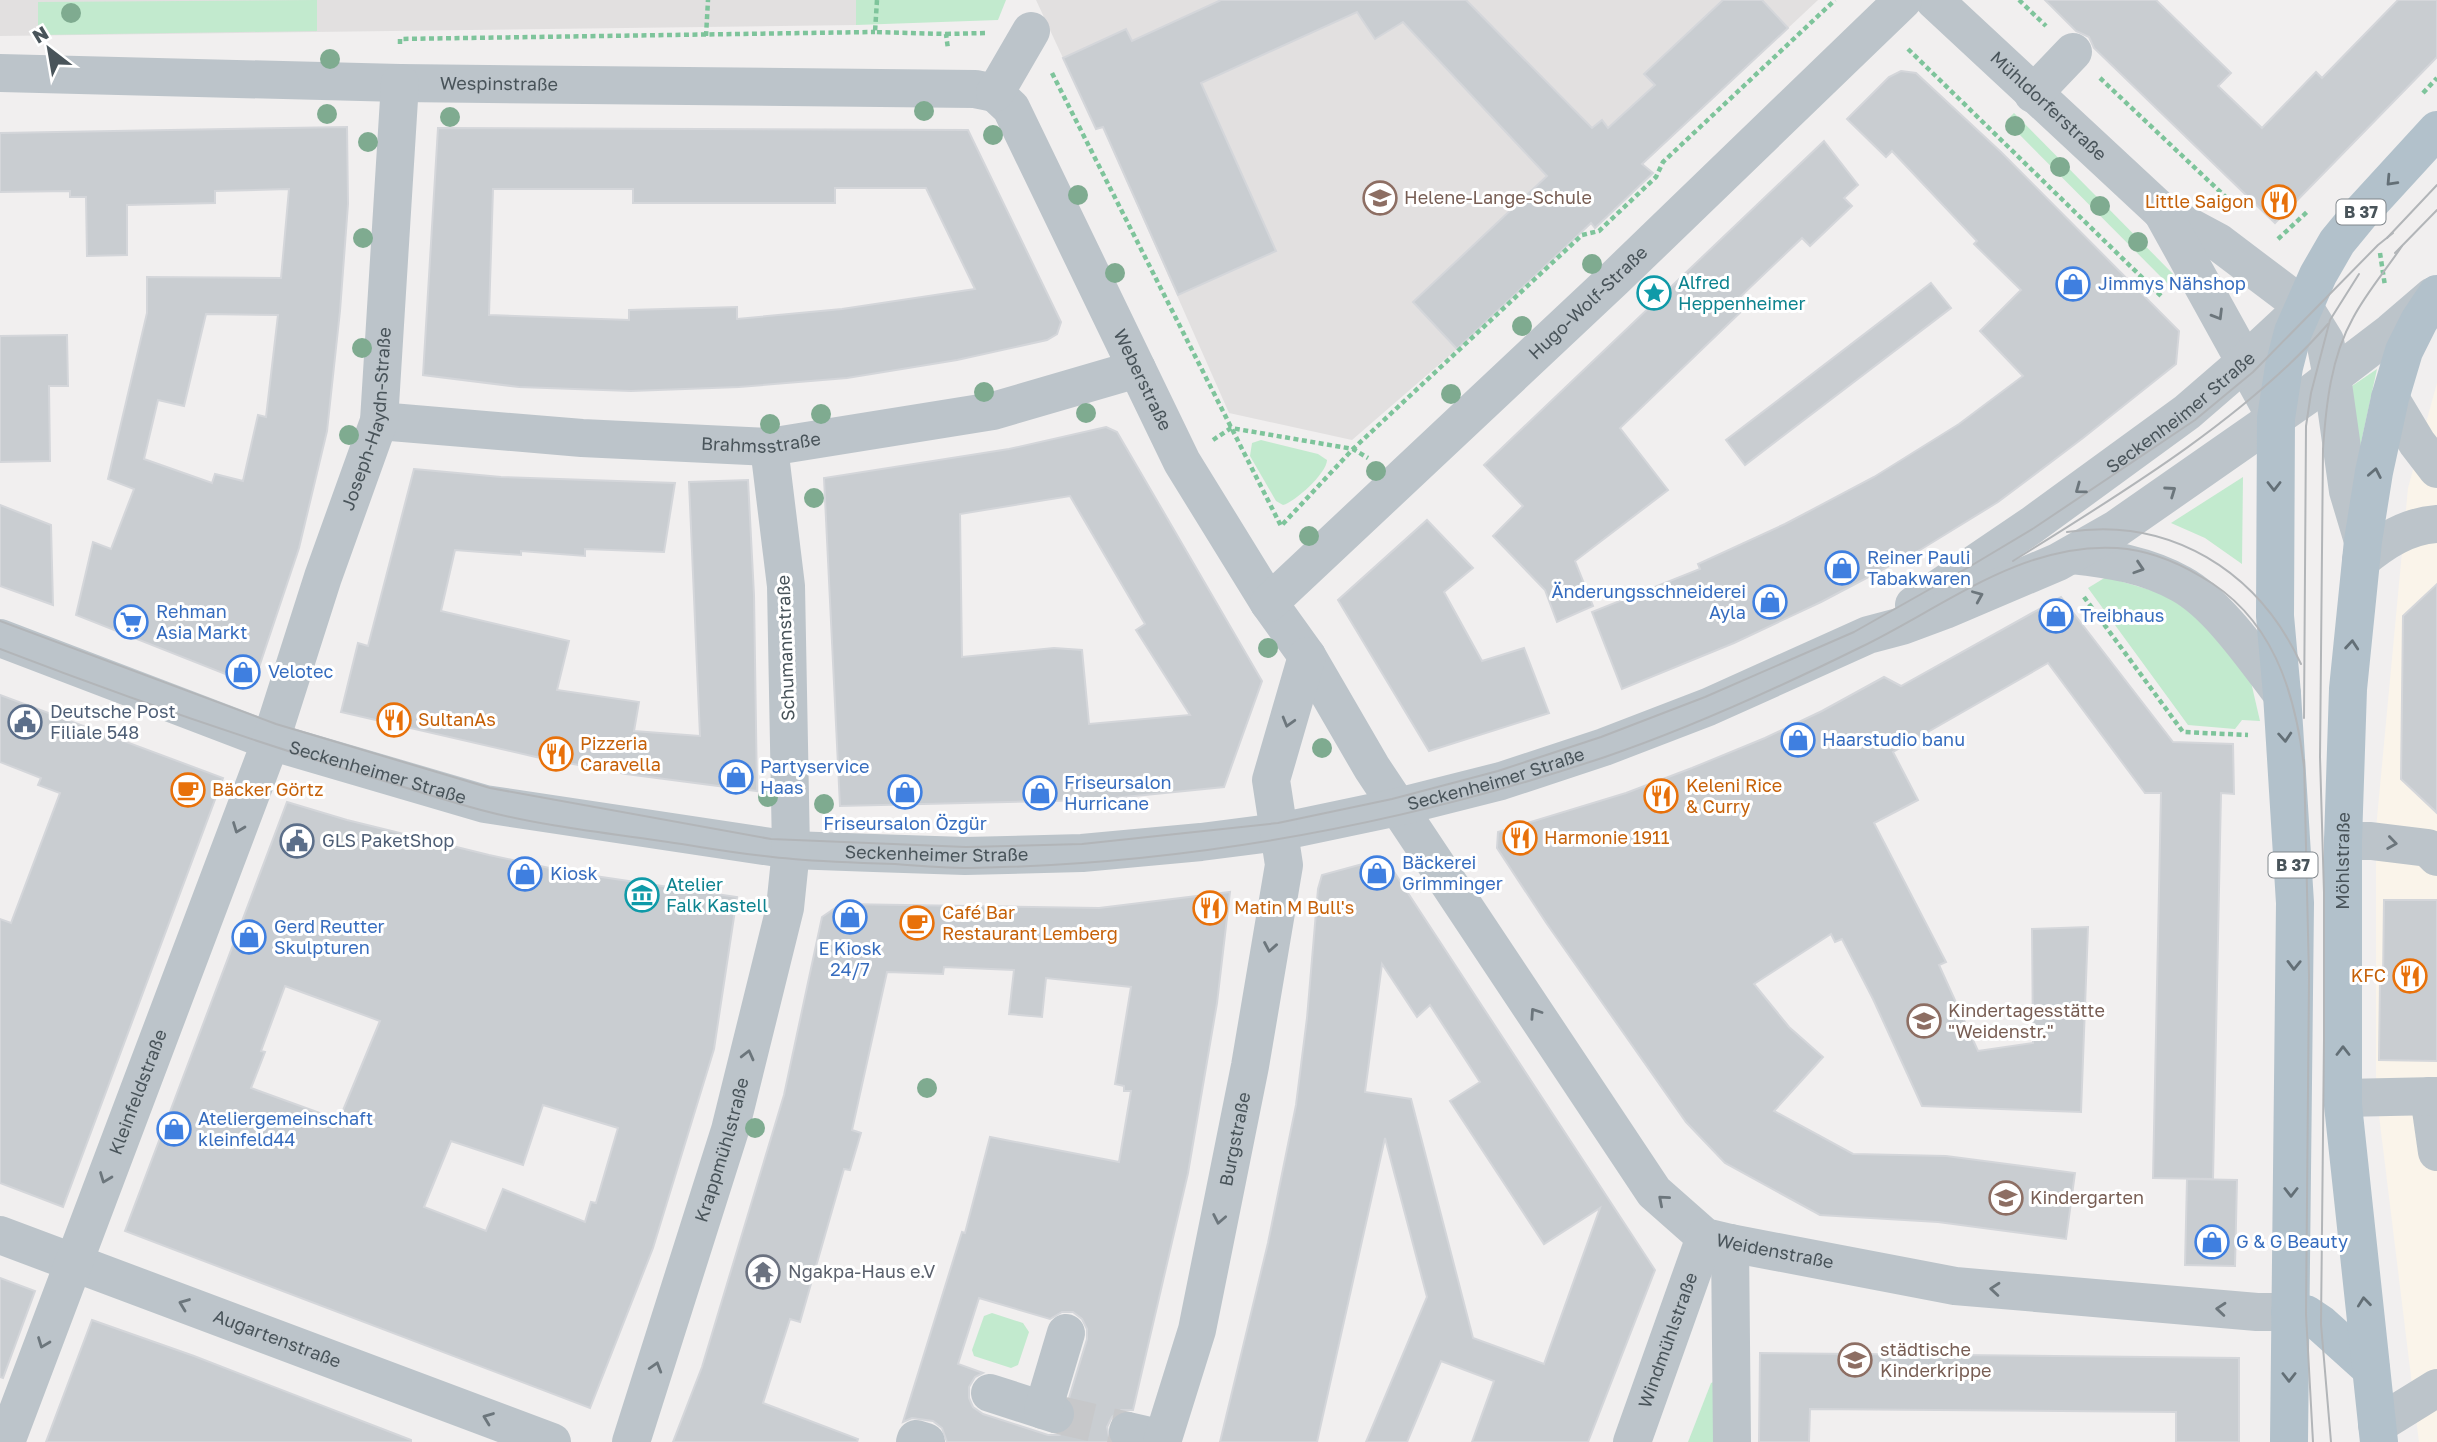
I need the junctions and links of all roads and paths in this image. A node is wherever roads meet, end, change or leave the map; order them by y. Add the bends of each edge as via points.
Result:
1 (708, 0) edge
2 (877, 0) edge
3 (1835, 0) edge
4 (1934, 0) edge
5 (2019, 0) edge
6 (1891, 11) edge
7 (1031, 31) joint
8 (875, 33) junction
9 (706, 36) junction
10 (2073, 52) junction
11 (0, 73) edge
12 (2437, 78) edge
13 (400, 83) junction
14 (950, 89) junction
15 (995, 93) junction
16 (2033, 94) junction
17 (2418, 98) dead end
18 (2437, 130) edge
19 (2313, 206) dead end
20 (2241, 211) dead end
21 (2162, 212) junction
22 (2271, 239) dead end
23 (2437, 293) edge
24 (2164, 300) dead end
25 (2304, 307) junction
26 (2246, 361) junction
27 (1136, 369) junction
28 (2333, 377) junction
29 (2390, 398) junction
30 (2276, 418) junction
31 (379, 421) junction
32 (1231, 428) junction
33 (769, 447) junction
34 (1353, 449) junction
35 (1182, 462) junction
36 (2437, 469) edge
37 (1403, 477) junction
38 (2437, 524) edge
39 (2362, 550) junction
40 (2075, 572) junction
41 (1269, 603) junction
42 (1868, 635) junction
43 (0, 638) edge
44 (1307, 656) junction
45 (2282, 694) junction
46 (2259, 735) dead end
47 (270, 741) junction
48 (1398, 807) junction
49 (1279, 832) junction
50 (2343, 841) junction
51 (791, 850) junction
52 (2437, 858) edge
53 (2433, 1096) edge
54 (2343, 1098) junction
55 (2437, 1152) edge
56 (0, 1235) edge
57 (1718, 1240) junction
58 (73, 1263) junction
59 (2290, 1312) junction
60 (1066, 1333) dead end
61 (2371, 1370) junction
62 (2437, 1388) edge
63 (990, 1394) dead end
64 (2378, 1434) edge
65 (1151, 1437) edge
66 (6, 1442) edge
67 (552, 1442) edge
68 (631, 1442) edge
69 (915, 1442) edge
70 (926, 1442) edge
71 (1633, 1442) edge
72 (1732, 1442) edge
73 (2289, 1442) edge

1 - 9 path
2 - 8 path
3 - 34 path via 1663,162 1656,177 1600,231 1582,235
4 - 16 street, Mühldorferstraße
5 - 10 path
6 - 24 path
6 - 37 street, Hugo-Wolf-Straße
7 - 15 street
7 - 32 path
8 - 9 path
8 - 14 path via 947,34
9 - 13 path via 400,39
10 - 16 street
10 - 20 path
11 - 13 street, Wespinstraße
12 - 17 path
13 - 14 street, Wespinstraße
13 - 31 street, Joseph-Haydn-Straße
14 - 15 street, Wespinstraße
15 - 27 street, Weberstraße via 1010,108
16 - 21 street, Mühldorferstraße
18 -> 25 main road, Seckenheimer Straße / B 37 via 2337,242
19 - 22 path via 2286,234
21 - 25 street, Mühldorferstraße via 2218,242
21 -> 26 street, Mühldorferstraße
23 - 28 street, Seckenheimer Straße
23 - 29 main road, Möhlstraße / B 37 via 2404,351
25 - 26 street, Seckenheimer Straße
25 - 28 street via 2325,341
25 - 30 main road, B 37 via 2284,367
26 - 30 street, Mühldorferstraße
26 -> 42 street, Seckenheimer Straße via 2187,412
27 - 33 street, Brahmsstraße via 993,411
27 - 35 street, Weberstraße
28 - 30 street, Seckenheimer Straße
28 - 39 street via 2348,491
29 - 36 street
39 -> 29 main road, Möhlstraße / B 37
40 -> 30 street, Seckenheimer Straße via 2116,529
30 -> 45 main road, B 37 via 2275,616
31 - 33 street, Brahmsstraße
31 - 47 street, Joseph-Haydn-Straße
32 - 34 path
32 - 34 path via 1281,526
32 - 35 path
33 - 51 street, Schumannstraße via 786,586
34 - 37 path
35 - 41 street, Weberstraße
37 - 41 street, Hugo-Wolf-Straße
38 - 39 street via 2400,532
50 -> 39 main road, Möhlstraße / B 37 via 2348,689
42 -> 40 street, Seckenheimer Straße
40 -> 45 street via 2112,559 2182,584 2238,637
40 - 46 path via 2183,732
41 - 44 street, Weberstraße
42 - 48 street, Seckenheimer Straße via 1708,707 1604,747 1501,781
43 - 47 street, Seckenheimer Straße
44 - 48 street, Weberstraße
44 -> 49 street via 1271,780
45 -> 59 main road, B 37 via 2295,903
47 - 51 street, Seckenheimer Straße via 485,804
47 -> 58 street, Kleinfeldstraße
48 - 49 street, Seckenheimer Straße
57 -> 48 street, Weidenstraße via 1654,1192
49 - 51 street, Seckenheimer Straße via 1082,853 965,856
49 -> 65 street, Burgstraße via 1284,864 1250,1066 1197,1330
50 -> 52 street via 2428,848
54 -> 50 main road, Möhlstraße / B 37
68 -> 51 street, Krappmühlstraße via 730,1130 785,908
53 - 54 street
53 - 55 street
61 -> 54 main road, Möhlstraße / B 37
56 - 58 street, Augartenstraße
59 -> 57 street, Weidenstraße via 1955,1286
57 - 71 street, Windmühlstraße
57 - 72 street
58 -> 66 street, Kleinfeldstraße
67 -> 58 street, Augartenstraße
59 - 61 main road via 2306,1314 2321,1324
59 -> 73 main road, B 37
60 - 63 street via 1049,1412
61 - 64 main road, Möhlstraße / B 37
62 - 64 street
69 - 70 street

